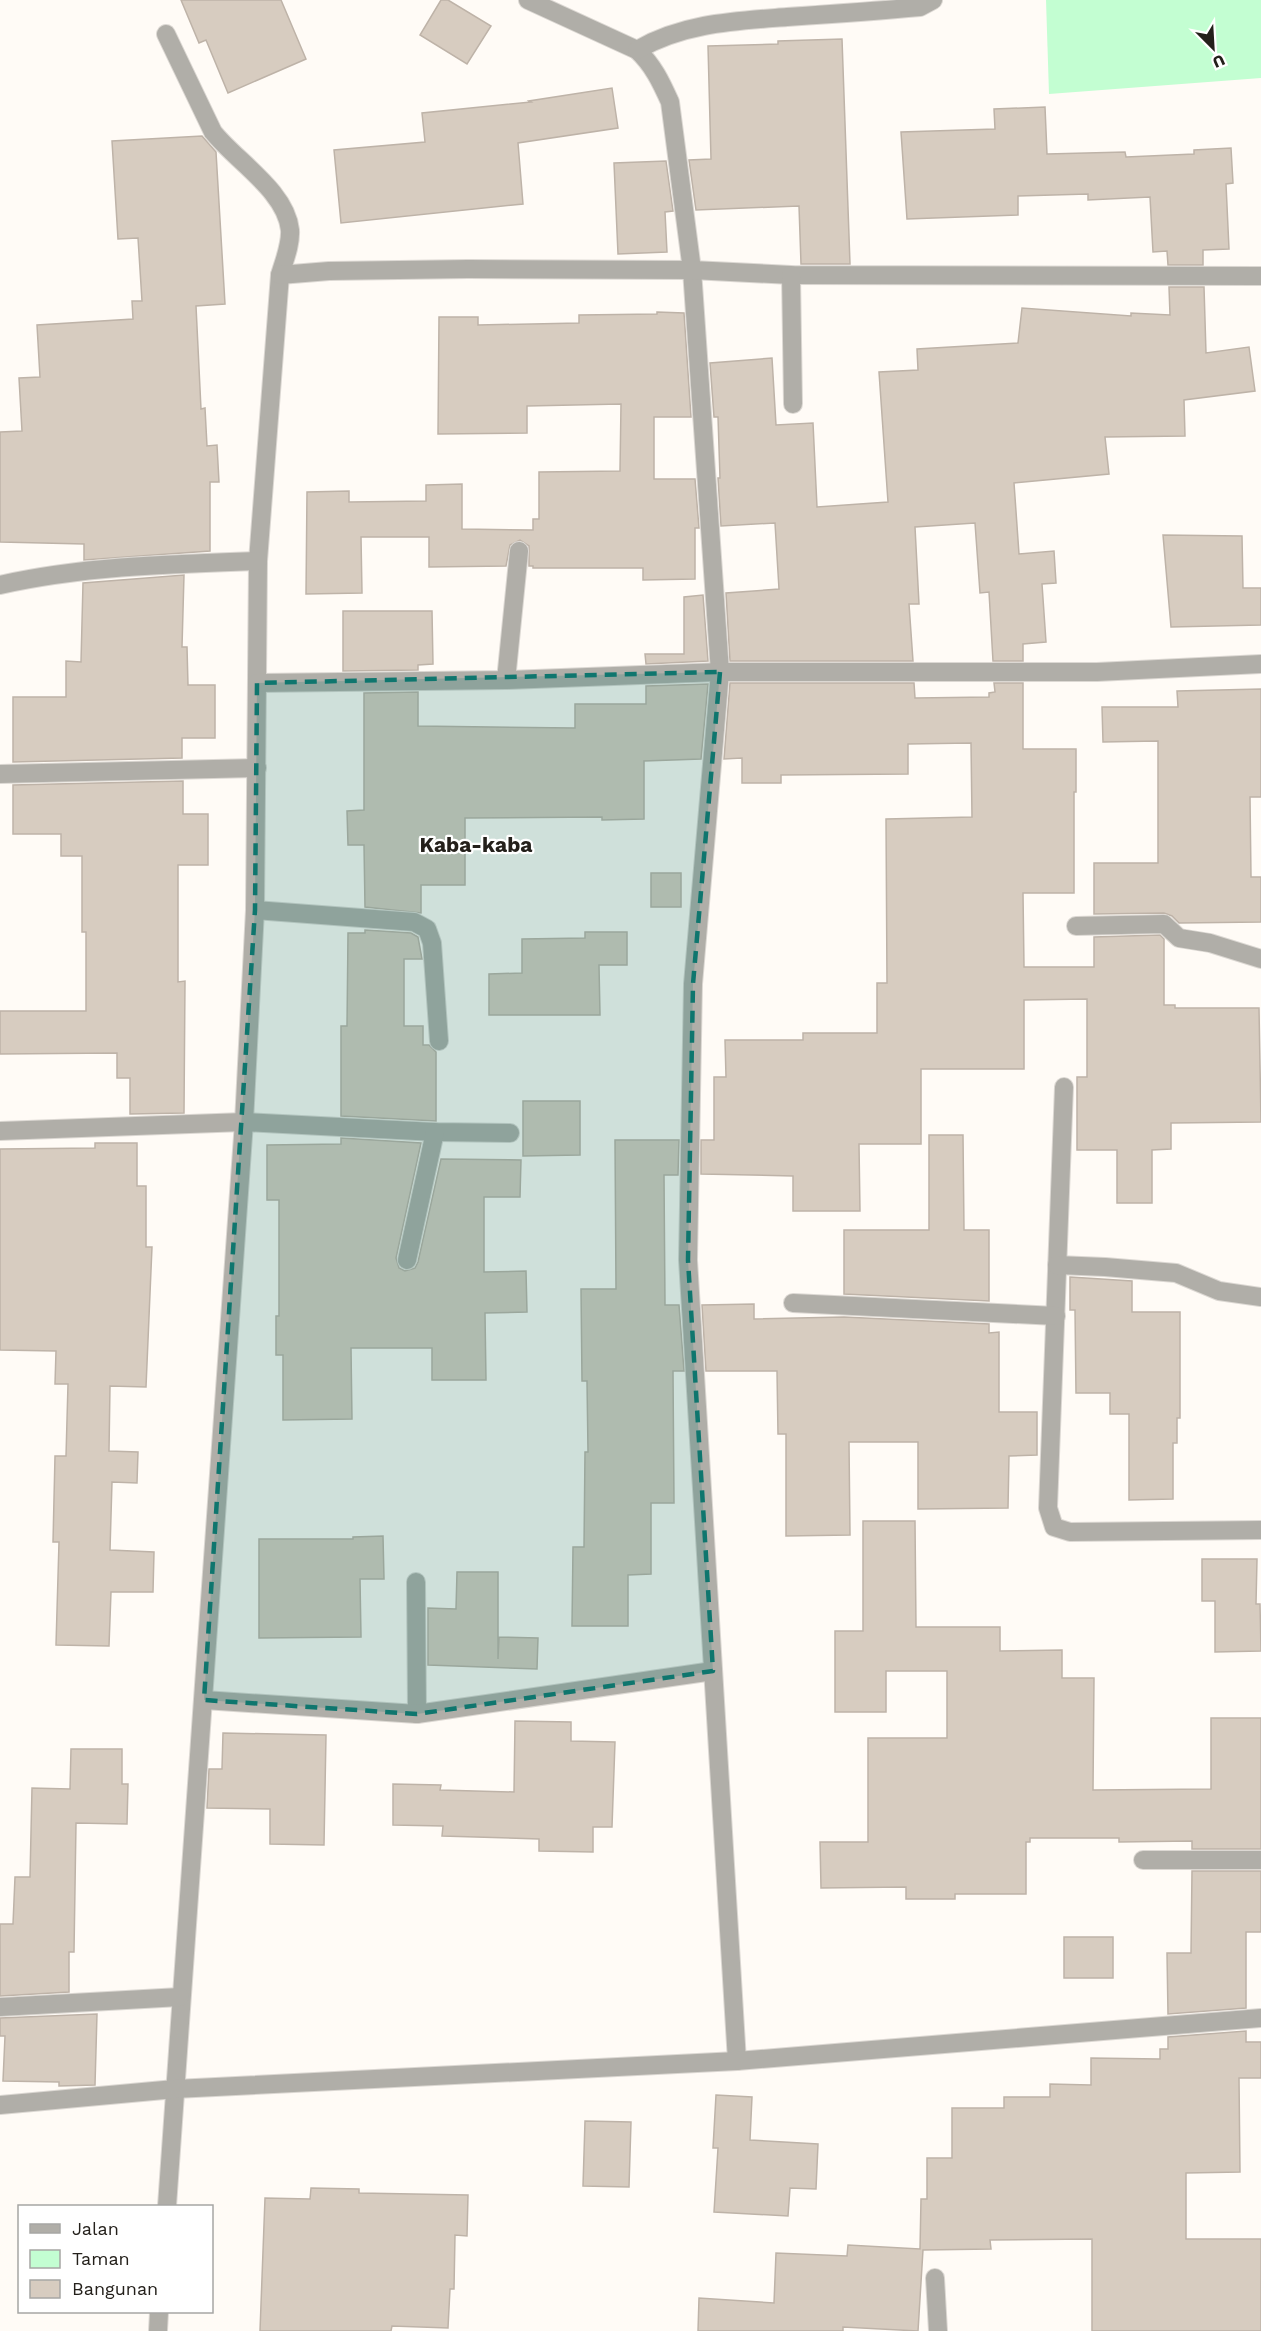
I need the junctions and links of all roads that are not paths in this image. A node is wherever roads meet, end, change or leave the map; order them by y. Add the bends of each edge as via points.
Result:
1 (528, 0) edge
2 (933, 0) edge
3 (166, 34) dead end
4 (637, 50) junction
5 (693, 270) junction
6 (280, 275) junction
7 (790, 275) junction
8 (1261, 276) edge
9 (793, 404) dead end
10 (519, 551) dead end
11 (258, 561) junction
12 (0, 585) edge
13 (1261, 664) edge
14 (720, 672) junction
15 (506, 680) junction
16 (257, 683) junction
17 (257, 768) junction
18 (0, 774) edge
19 (255, 910) junction
20 (1076, 926) dead end
21 (1261, 959) edge
22 (439, 1041) dead end
23 (1064, 1087) dead end
24 (244, 1122) junction
25 (0, 1131) edge
26 (435, 1132) junction
27 (510, 1133) dead end
28 (408, 1260) dead end
29 (1057, 1266) junction
30 (1261, 1298) edge
31 (793, 1303) dead end
32 (1056, 1316) junction
33 (1261, 1530) edge
34 (416, 1582) dead end
35 (713, 1671) junction
36 (204, 1700) junction
37 (417, 1714) junction
38 (1143, 1860) dead end
39 (1261, 1860) edge
40 (180, 1997) junction
41 (0, 2007) edge
42 (1261, 2018) edge
43 (737, 2061) junction
44 (175, 2089) junction
45 (0, 2105) edge
46 (167, 2205) edge
47 (935, 2278) dead end
48 (159, 2313) edge
49 (158, 2331) edge
50 (939, 2331) edge

1 - 4 street
2 - 4 street via 912,8 733,21 680,30
3 - 6 street via 213,132 275,195 287,215 290,242
4 - 5 street via 648,61 670,102
5 - 6 street via 468,269
5 - 7 street
5 - 14 street
6 - 11 street
7 - 8 street
7 - 9 street
10 - 15 street
11 - 12 street via 120,566
11 - 16 street
13 - 14 street via 1097,672
14 - 15 street
14 - 35 street via 693,984 688,1260
15 - 16 street
16 - 17 street
17 - 18 street
17 - 19 street
19 - 22 street via 414,922 427,929 432,944
19 - 24 street
20 - 21 street via 1164,924 1179,938
23 - 29 street
24 - 25 street
24 - 26 street
24 - 36 street
26 - 27 street
26 - 28 street
29 - 30 street via 1176,1273 1219,1291
29 - 32 street
31 - 32 street
32 - 33 street via 1048,1508 1054,1527 1070,1532
34 - 37 street
35 - 37 street
35 - 43 street
36 - 37 street
36 - 40 street
38 - 39 street
40 - 41 street
40 - 44 street
42 - 43 street
43 - 44 street
44 - 45 street
44 - 46 street
47 - 50 street
48 - 49 street

